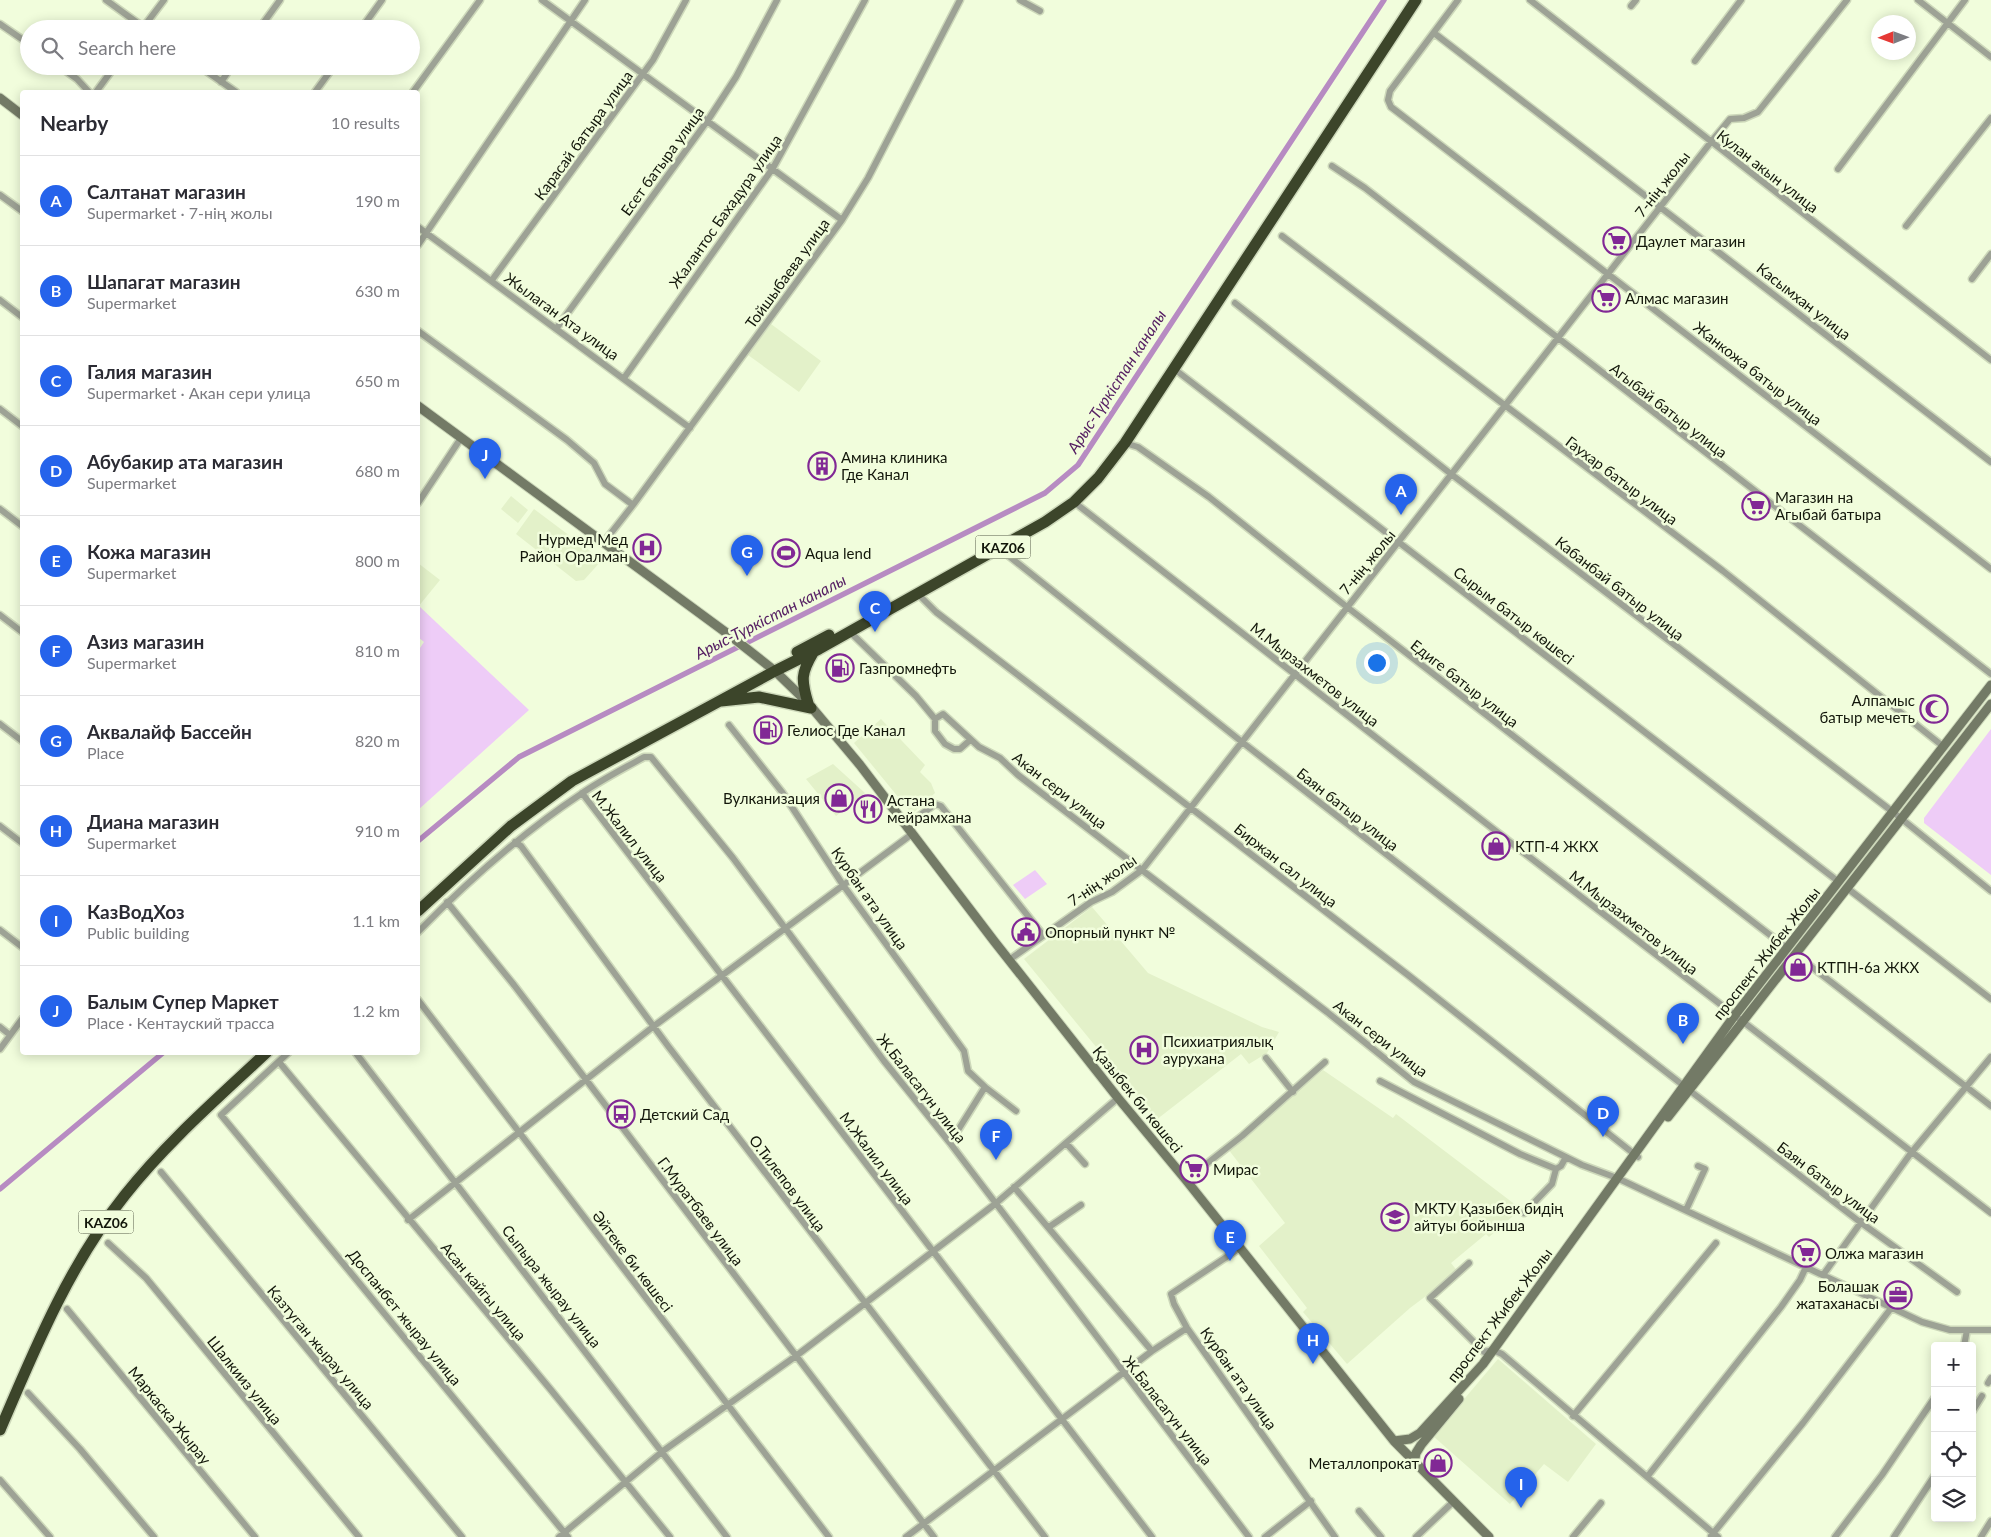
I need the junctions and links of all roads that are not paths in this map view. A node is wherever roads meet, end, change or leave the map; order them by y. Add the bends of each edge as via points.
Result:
1 (106, 0) edge
2 (164, 0) edge
3 (280, 0) edge
4 (382, 0) edge
5 (480, 0) edge
6 (542, 0) edge
7 (585, 0) edge
8 (686, 0) edge
9 (777, 0) edge
10 (865, 0) edge
11 (960, 0) edge
12 (1020, 0) edge
13 (1408, 0) edge
14 (1416, 0) edge
15 (1458, 0) edge
16 (1530, 0) edge
17 (1636, 0) edge
18 (1741, 0) edge
19 (1847, 0) edge
20 (1918, 0) edge
21 (1965, 0) edge
22 (1631, 6) dead end
23 (1040, 11) dead end
24 (133, 20) edge
25 (150, 20) edge
26 (266, 20) edge
27 (368, 20) edge
28 (571, 22) junction
29 (1947, 23) junction
30 (0, 24) edge
31 (1434, 33) junction
32 (20, 38) edge
33 (1991, 57) edge
34 (1695, 61) dead end
35 (71, 75) edge
36 (108, 75) edge
37 (211, 75) edge
38 (226, 75) edge
39 (327, 75) edge
40 (642, 75) junction
41 (221, 82) junction
42 (87, 90) edge
43 (97, 90) edge
44 (233, 90) edge
45 (316, 90) edge
46 (413, 90) edge
47 (0, 98) edge
48 (20, 113) edge
49 (1991, 118) edge
50 (708, 120) junction
51 (1711, 142) junction
52 (1332, 166) dead end
53 (772, 168) junction
54 (1838, 168) dead end
55 (0, 194) edge
56 (1660, 207) junction
57 (20, 209) edge
58 (842, 220) junction
59 (1906, 226) dead end
60 (420, 229) edge
61 (425, 233) junction
62 (1282, 236) dead end
63 (420, 242) edge
64 (1991, 254) edge
65 (1610, 273) junction
66 (1972, 279) dead end
67 (492, 280) junction
68 (0, 300) edge
69 (1234, 303) dead end
70 (20, 315) edge
71 (556, 329) junction
72 (420, 331) edge
73 (1557, 339) junction
74 (1991, 360) edge
75 (1174, 368) junction
76 (624, 378) junction
77 (1504, 406) junction
78 (420, 407) edge
79 (0, 409) edge
80 (20, 424) edge
81 (690, 428) junction
82 (461, 438) junction
83 (1125, 442) junction
84 (1991, 462) edge
85 (1451, 474) junction
86 (420, 500) edge
87 (1074, 502) junction
88 (633, 505) junction
89 (0, 509) edge
90 (20, 524) edge
91 (604, 542) junction
92 (1399, 542) junction
93 (1000, 550) junction
94 (1991, 569) edge
95 (918, 594) junction
96 (1347, 607) junction
97 (0, 615) edge
98 (20, 630) edge
99 (849, 631) junction
100 (814, 652) junction
101 (772, 668) junction
102 (1294, 674) junction
103 (1991, 674) edge
104 (1991, 685) edge
105 (720, 701) junction
106 (1991, 704) edge
107 (809, 705) junction
108 (934, 719) junction
109 (0, 724) edge
110 (729, 725) dead end
111 (20, 739) edge
112 (972, 741) junction
113 (1242, 742) junction
114 (1944, 747) junction
115 (582, 793) junction
116 (1192, 808) junction
117 (1893, 812) junction
118 (1901, 819) junction
119 (0, 826) edge
120 (909, 830) junction
121 (20, 841) edge
122 (515, 842) junction
123 (1142, 870) junction
124 (1839, 882) junction
125 (843, 885) junction
126 (1847, 888) junction
127 (1991, 891) edge
128 (420, 900) edge
129 (447, 902) junction
130 (420, 909) edge
131 (785, 928) junction
132 (0, 930) edge
133 (420, 930) edge
134 (1043, 936) junction
135 (20, 945) edge
136 (1791, 951) junction
137 (1009, 960) junction
138 (722, 976) junction
139 (1991, 999) edge
140 (420, 1003) edge
141 (1735, 1015) junction
142 (20, 1022) edge
143 (1743, 1022) junction
144 (654, 1026) junction
145 (0, 1027) edge
146 (10, 1035) junction
147 (0, 1049) edge
148 (254, 1055) edge
149 (264, 1055) edge
150 (286, 1055) edge
151 (357, 1055) edge
152 (1991, 1056) edge
153 (1266, 1058) dead end
154 (279, 1062) junction
155 (1325, 1062) dead end
156 (585, 1080) junction
157 (1380, 1081) dead end
158 (985, 1087) junction
159 (1967, 1087) junction
160 (1686, 1088) junction
161 (1293, 1092) junction
162 (1118, 1098) junction
163 (1991, 1106) edge
164 (1016, 1111) dead end
165 (519, 1132) junction
166 (950, 1143) junction
167 (1066, 1143) junction
168 (1911, 1153) junction
169 (1636, 1155) junction
170 (1566, 1157) junction
171 (1085, 1164) dead end
172 (1698, 1166) dead end
173 (1556, 1169) junction
174 (161, 1172) dead end
175 (1619, 1179) junction
176 (1186, 1180) junction
177 (455, 1181) junction
178 (1014, 1187) junction
179 (995, 1204) junction
180 (1081, 1205) dead end
181 (1686, 1210) junction
182 (1524, 1213) dead end
183 (1991, 1213) edge
184 (408, 1220) junction
185 (1860, 1222) junction
186 (1049, 1227) junction
187 (108, 1242) dead end
188 (1716, 1243) dead end
189 (1240, 1248) junction
190 (933, 1251) junction
191 (1469, 1263) dead end
192 (1806, 1267) junction
193 (1822, 1275) junction
194 (1957, 1292) dead end
195 (864, 1304) junction
196 (1892, 1308) junction
197 (67, 1309) dead end
198 (1188, 1328) junction
199 (1967, 1330) junction
200 (1991, 1330) edge
201 (1965, 1342) edge
202 (1152, 1351) junction
203 (1496, 1351) junction
204 (796, 1356) junction
205 (1122, 1372) junction
206 (28, 1393) dead end
207 (1982, 1396) dead end
208 (1931, 1403) edge
209 (729, 1404) junction
210 (1976, 1406) edge
211 (0, 1413) edge
212 (1574, 1416) junction
213 (1061, 1420) junction
214 (0, 1430) edge
215 (1394, 1441) junction
216 (663, 1451) junction
217 (1414, 1464) junction
218 (993, 1470) junction
219 (1647, 1477) junction
220 (1934, 1477) edge
221 (0, 1480) edge
222 (625, 1481) junction
223 (1311, 1501) junction
224 (1453, 1502) junction
225 (1600, 1503) dead end
226 (1359, 1511) dead end
227 (1991, 1521) edge
228 (923, 1523) junction
229 (564, 1536) edge
230 (1714, 1536) edge
231 (50, 1537) edge
232 (154, 1537) edge
233 (255, 1537) edge
234 (359, 1537) edge
235 (462, 1537) edge
236 (670, 1537) edge
237 (727, 1537) edge
238 (829, 1537) edge
239 (906, 1537) edge
240 (934, 1537) edge
241 (1045, 1537) edge
242 (1152, 1537) edge
243 (1249, 1537) edge
244 (1265, 1537) edge
245 (1335, 1537) edge
246 (1381, 1537) edge
247 (1416, 1537) edge
248 (1489, 1537) edge
249 (1573, 1537) edge
250 (1835, 1537) edge
251 (1894, 1537) edge
252 (1981, 1537) edge

1 - 24 street
2 - 25 street
3 - 26 street
4 - 27 street
5 - 46 street
6 - 28 street
7 - 28 street
8 - 40 street, Карасай батыра улица
9 - 50 street, Есет батыра улица via 736,77
10 - 53 street, Жалантос Бахадура улица
11 - 58 street, Тойшыбаева улица via 868,178
12 - 23 street
13 - 101 highway, KАZ06 via 1093,474 1042,517
14 - 75 highway, KАZ06
15 - 31 street
16 - 51 street, Кулан акын улица
17 - 22 street
18 - 34 street
19 - 51 street, 7-нің жолы via 1758,112 1730,119
20 - 29 street
21 - 29 street
28 - 40 street
28 - 61 street
29 - 33 street
29 - 54 street
30 - 32 street
31 - 56 street, Касымхан улица
31 - 65 street, Жанкожа батыр улица via 1390,91 1388,100 1391,107
35 - 42 street
36 - 43 street
37 - 41 street
38 - 41 street
39 - 45 street
40 - 50 street
40 - 67 street, Карасай батыра улица
41 - 44 street
47 - 48 street
49 - 59 street
50 - 53 street
50 - 71 street, Есет батыра улица
51 - 56 street, 7-нің жолы
51 - 74 street, Кулан акын улица
52 - 73 street, Агыбай батыр улица
53 - 58 street
53 - 76 street, Жалантос Бахадура улица
55 - 57 street
56 - 65 street, 7-нің жолы
56 - 84 street, Касымхан улица
58 - 81 street, Тойшыбаева улица
60 - 61 street, Жылаган Ата улица
61 - 63 street
61 - 67 street, Жылаган Ата улица
62 - 77 street, Гаухар батыр улица
64 - 66 street
65 - 73 street, 7-нің жолы
65 - 94 street, Жанкожа батыр улица
67 - 71 street, Жылаган Ата улица
68 - 70 street
69 - 85 street, Кабанбай батыр улица
71 - 76 street, Жылаган Ата улица
72 - 88 street via 567,440 594,463 605,484
73 - 77 street, 7-нің жолы
73 - 103 street, Агыбай батыр улица
75 - 83 highway, KАZ06
75 - 92 street, Сырым батыр көшесі
76 - 81 street, Жылаган Ата улица
77 - 85 street, 7-нің жолы
77 - 114 street, Гаухар батыр улица via 1723,571
78 - 82 street, Қазыбек би көшесі
79 - 80 street
81 - 88 street, Тойшыбаева улица
82 - 86 street
82 - 91 street, Қазыбек би көшесі
83 - 87 highway, KАZ06 via 1098,478
83 - 96 street, Едиге батыр улица via 1138,447 1209,497
85 - 92 street, 7-нің жолы
85 - 117 street, Кабанбай батыр улица
87 - 93 highway, KАZ06
87 - 102 street, М.Мырзахметов улица
88 - 91 street, Тойшыбаева улица
89 - 90 street
91 - 101 street, Қазыбек би көшесі
92 - 96 street, 7-нің жолы
92 - 124 street, Сырым батыр көшесі
93 - 95 highway, KАZ06
93 - 113 street, Баян батыр улица
95 - 99 highway, KАZ06
95 - 116 street, Биржан сал улица via 936,612
96 - 102 street, 7-нің жолы
96 - 136 street, Едиге батыр улица
97 - 98 street
99 - 100 highway, KАZ06
99 - 108 street via 916,696
100 - 101 highway, KАZ06
100 - 107 highway via 802,672
101 - 105 highway, KАZ06
101 - 107 street, Қазыбек би көшесі
101 - 128 highway, KАZ06 via 569,776 507,821
102 - 113 street, 7-нің жолы
102 - 141 street, М.Мырзахметов улица
104 - 114 street, проспект Жибек Жолы
105 - 107 highway via 770,698
105 - 130 highway, KАZ06 via 572,781 470,862
106 - 118 street, проспект Жибек Жолы
107 - 120 street, Қазыбек би көшесі
108 - 112 street, Акан сери улица via 943,714
108 - 112 street via 935,731 954,750
109 - 111 street
110 - 125 street, Курбан ата улица via 782,792
112 - 123 street, Акан сери улица via 1000,758
113 - 116 street, 7-нің жолы
113 - 160 street, Баян батыр улица
114 - 117 street, проспект Жибек Жолы
115 - 122 street
115 - 131 street, Ж.Баласагун улица via 644,756 654,759
115 - 138 street, М.Жалил улица
116 - 123 street, 7-нің жолы
116 - 169 street, Биржан сал улица
117 - 118 street, Кабанбай батыр улица
117 - 124 street, проспект Жибек Жолы
118 - 126 street, проспект Жибек Жолы
118 - 127 street, Кабанбай батыр улица
119 - 121 street
120 - 125 street
120 - 134 street via 936,804 941,806
120 - 137 street, Қазыбек би көшесі
122 - 129 street
122 - 144 street, О.Тилепов улица
123 - 134 street, 7-нің жолы
123 - 170 street, Акан сери улица via 1414,1082
124 - 136 street, проспект Жибек Жолы
125 - 131 street
125 - 158 street, Курбан ата улица via 964,1051 968,1071
126 - 136 street, проспект Жибек Жолы
126 - 139 street
129 - 133 street
129 - 156 street, Г.Муратбаев улица
131 - 138 street
131 - 166 street, Ж.Баласагун улица
132 - 135 street
134 - 137 street, 7-нің жолы
136 - 141 street, проспект Жибек Жолы
136 - 143 street, проспект Жибек Жолы
136 - 159 street, Едиге батыр улица
137 - 162 street, Қазыбек би көшесі
138 - 144 street
138 - 190 street, М.Жалил улица
140 - 165 street, Әйтеке би көшесі
141 - 143 street, М.Мырзахметов улица
141 - 160 street, проспект Жибек Жолы
142 - 146 street
143 - 160 street, проспект Жибек Жолы
143 - 168 street, М.Мырзахметов улица
144 - 156 street
144 - 195 street, О.Тилепов улица
145 - 146 street
146 - 147 street
148 - 211 highway, KАZ06 via 148,1159 94,1227 54,1292
149 - 214 highway, KАZ06 via 153,1164 99,1230 60,1295
150 - 154 street
151 - 177 street, Сыпыра жырау улица
152 - 159 street
153 - 161 street
154 - 184 street, Асан кайгы улица
154 - 229 street, Доспанбет жырау улица via 221,1115
155 - 161 street
156 - 165 street
156 - 204 street, Г.Муратбаев улица
157 - 173 street via 1520,1154
158 - 164 street, Курбан ата улица
158 - 166 street
159 - 163 street, Едиге батыр улица
159 - 168 street
160 - 169 street, проспект Жибек Жолы
160 - 185 street, Баян батыр улица
161 - 176 street
162 - 167 street
162 - 176 street, Қазыбек би көшесі
165 - 177 street
165 - 209 street, Әйтеке би көшесі
166 - 179 street, Ж.Баласагун улица
167 - 171 street
167 - 178 street
168 - 183 street, М.Мырзахметов улица
168 - 185 street
169 - 175 street, проспект Жибек Жолы
170 - 173 street
170 - 175 street, Акан сери улица
172 - 181 street via 1705,1169
173 - 182 street via 1552,1184
174 - 235 street, Казтуган жырау улица
175 - 181 street, Акан сери улица
175 - 203 street, проспект Жибек Жолы
176 - 189 street, Қазыбек би көшесі
177 - 184 street
177 - 216 street, Сыпыра жырау улица
178 - 179 street
178 - 186 street
179 - 190 street
179 - 205 street, Ж.Баласагун улица
180 - 186 street
181 - 192 street, Акан сери улица
184 - 222 street, Асан кайгы улица
185 - 193 street
185 - 194 street, Баян батыр улица
186 - 202 street
187 - 234 street, Шалкииз улица via 146,1278
188 - 212 street
189 - 198 street via 1171,1294
189 - 215 street, Қазыбек би көшесі
190 - 195 street
190 - 213 street, М.Жалил улица
191 - 203 street via 1430,1298 1484,1352
192 - 193 street, Акан сери улица
192 - 219 street via 1781,1306
193 - 196 street, Акан сери улица
195 - 204 street
195 - 218 street, О.Тилепов улица
196 - 199 street, Акан сери улица via 1936,1327
196 - 230 street
197 - 233 street, Маркаска Жырау
198 - 202 street, Курбан ата улица
198 - 223 street, Курбан ата улица
199 - 200 street, Акан сери улица
199 - 201 street
202 - 205 street, Курбан ата улица
203 - 212 street
203 - 215 street, проспект Жибек Жолы via 1420,1432 1410,1439
203 - 217 street, проспект Жибек Жолы via 1416,1453
204 - 209 street
204 - 228 street, Г.Муратбаев улица
205 - 213 street, Курбан ата улица
205 - 243 street, Ж.Баласагун улица
206 - 232 street
207 - 210 street
208 - 250 street
209 - 216 street
209 - 238 street, Әйтеке би көшесі
212 - 219 street
213 - 218 street, Курбан ата улица
213 - 242 street, М.Жалил улица
215 - 217 street, Қазыбек би көшесі
216 - 222 street
216 - 237 street, Сыпыра жырау улица
217 - 224 street, Қазыбек би көшесі
218 - 228 street, Курбан ата улица
218 - 241 street, О.Тилепов улица
219 - 230 street
220 - 251 street
221 - 231 street
222 - 229 street
222 - 236 street, Асан кайгы улица
223 - 244 street
223 - 245 street, Курбан ата улица
224 - 247 street
224 - 248 street, Қазыбек би көшесі
225 - 249 street
226 - 246 street
227 - 252 street
228 - 239 street, Курбан ата улица
228 - 240 street, Г.Муратбаев улица

